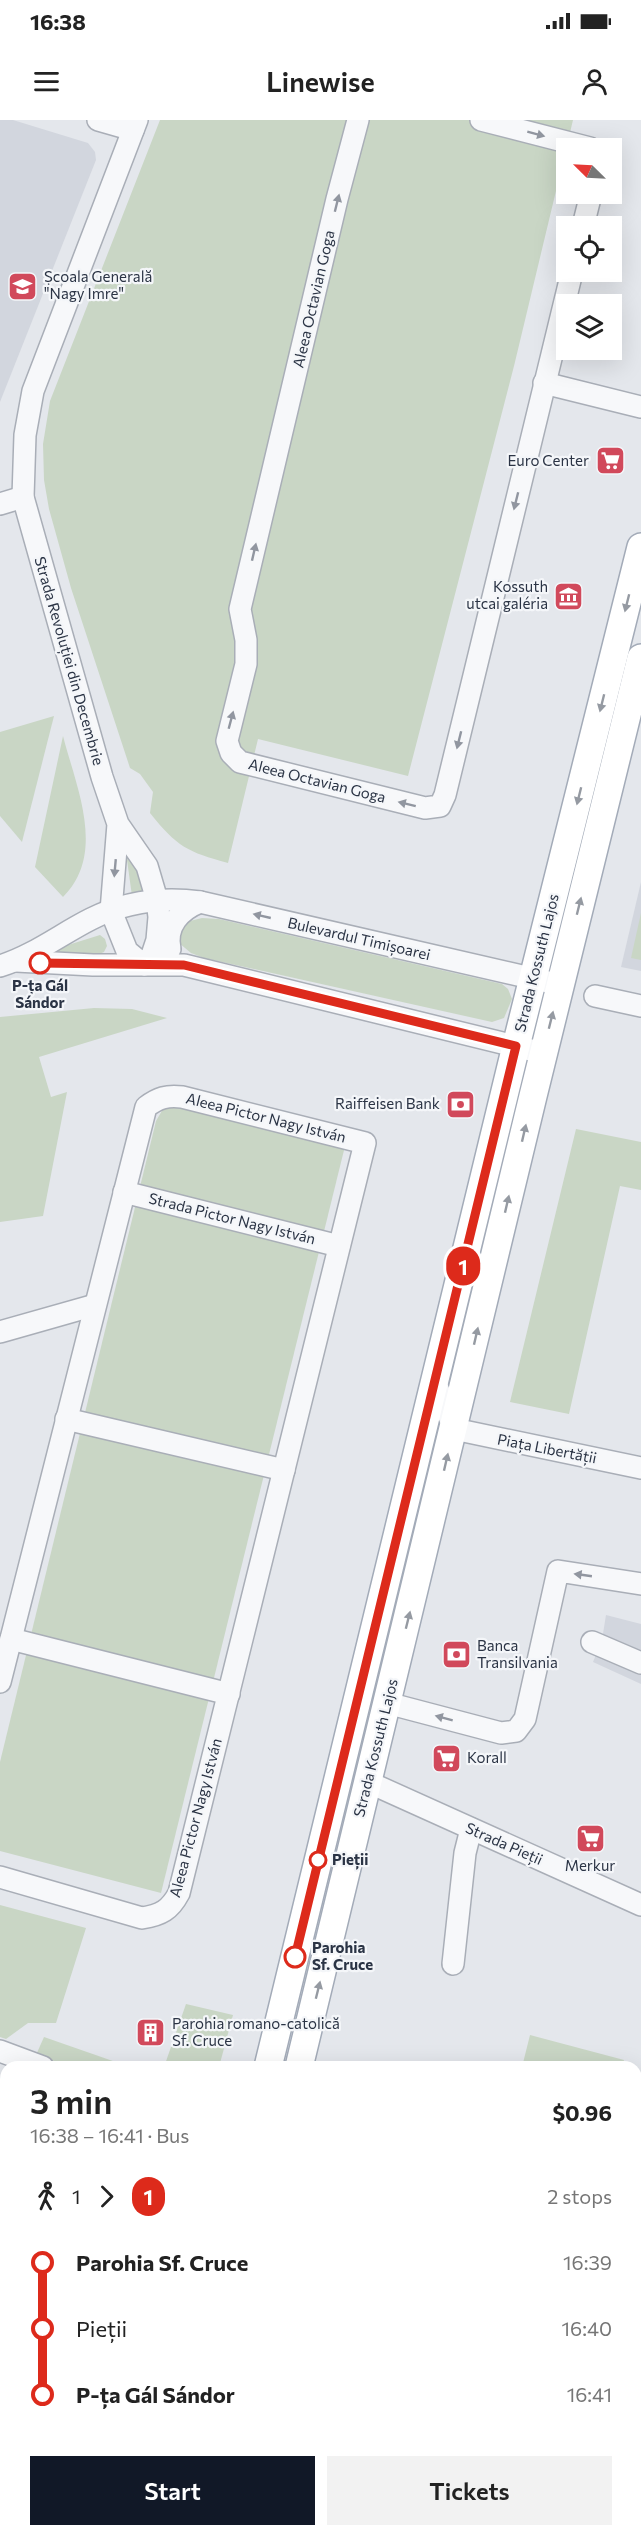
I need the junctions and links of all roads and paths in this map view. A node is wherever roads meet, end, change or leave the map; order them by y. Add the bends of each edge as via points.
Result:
1 (98, 120) edge
2 (358, 120) edge
3 (481, 120) edge
4 (135, 125) edge
5 (556, 139) edge
6 (569, 282) edge
7 (544, 383) junction
8 (641, 407) edge
9 (23, 497) junction
10 (0, 504) edge
11 (641, 547) edge
12 (641, 658) edge
13 (611, 667) junction
14 (118, 824) junction
15 (147, 866) junction
16 (157, 900) junction
17 (200, 902) junction
18 (111, 911) junction
19 (90, 919) junction
20 (8, 963) edge
21 (104, 965) junction
22 (184, 965) junction
23 (144, 966) junction
24 (533, 979) junction
25 (560, 985) junction
26 (595, 996) dead end
27 (641, 1006) edge
28 (516, 1046) junction
29 (543, 1053) junction
30 (124, 1192) junction
31 (339, 1246) junction
32 (96, 1305) junction
33 (0, 1332) edge
34 (435, 1381) junction
35 (66, 1419) junction
36 (454, 1430) junction
37 (641, 1468) edge
38 (284, 1470) junction
39 (641, 1584) edge
40 (11, 1639) junction
41 (592, 1642) dead end
42 (641, 1663) edge
43 (0, 1682) edge
44 (229, 1694) junction
45 (387, 1703) junction
46 (368, 1782) junction
47 (471, 1829) junction
48 (0, 1877) edge
49 (641, 1905) edge
50 (453, 1964) dead end
51 (0, 2051) edge
52 (27, 2061) edge
53 (269, 2061) edge
54 (300, 2061) edge

1 - 4 street
7 -> 2 street, Aleea Octavian Goga via 440,806 425,808 240,762 227,741 246,664 240,609
3 -> 5 street
4 - 9 street, Strada Revoluției din Decembrie via 33,391 25,435
6 - 7 street, Aleea Octavian Goga
7 - 8 street
9 - 10 street
9 - 14 street, Strada Revoluției din Decembrie
11 -> 13 main road, Strada Kossuth Lajos
12 - 13 main road
25 -> 12 main road, Strada Kossuth Lajos
13 -> 24 main road, Strada Kossuth Lajos
14 - 15 street, Strada Revoluției din Decembrie
14 -> 18 street, Strada Revoluției din Decembrie
15 - 16 street, Strada Revoluției din Decembrie
15 - 17 street, Strada Revoluției din Decembrie via 168,885
16 - 17 street, Bulevardul Timișoarei
16 - 18 street, Bulevardul Timișoarei
16 - 23 street via 158,940
17 - 22 street via 178,915 169,931 170,950
24 -> 17 street, Bulevardul Timișoarei
18 - 19 street, Bulevardul Timișoarei
18 - 23 street via 127,951
19 - 20 street, Bulevardul Timișoarei
19 - 21 street via 109,928 116,939 116,950
20 - 21 street, Bulevardul Timișoarei
21 - 23 street, Bulevardul Timișoarei
22 - 23 street, Bulevardul Timișoarei
22 - 28 street, Bulevardul Timișoarei
24 - 25 street, Bulevardul Timișoarei
24 - 28 main road, Strada Kossuth Lajos
29 -> 25 main road, Strada Kossuth Lajos
26 - 27 street
28 - 29 street, Bulevardul Timișoarei
28 - 34 main road, Strada Kossuth Lajos
36 -> 29 main road, Strada Kossuth Lajos
30 - 31 street, Strada Pictor Nagy István
30 - 31 street, Aleea Pictor Nagy István via 146,1107 158,1098 182,1097 364,1143
30 - 32 street, Aleea Pictor Nagy István
31 - 38 street, Aleea Pictor Nagy István
32 - 33 street
32 - 35 street, Aleea Pictor Nagy István
34 - 36 street
34 - 53 main road, Strada Kossuth Lajos
35 - 38 street
35 - 40 street, Aleea Pictor Nagy István
36 - 37 street, Piața Libertății
45 -> 36 main road, Strada Kossuth Lajos
38 - 44 street, Aleea Pictor Nagy István
39 -> 45 street via 558,1572 525,1719 516,1731 501,1733
40 - 43 street, Aleea Pictor Nagy István
40 - 44 street
41 - 42 street
44 - 48 street, Aleea Pictor Nagy István via 179,1893 172,1906 158,1915 142,1918
45 - 46 main road, Strada Kossuth Lajos
46 - 47 street, Strada Pieții
54 -> 46 main road, Strada Kossuth Lajos
47 - 49 street, Strada Pieții
47 - 50 street
51 - 52 street

